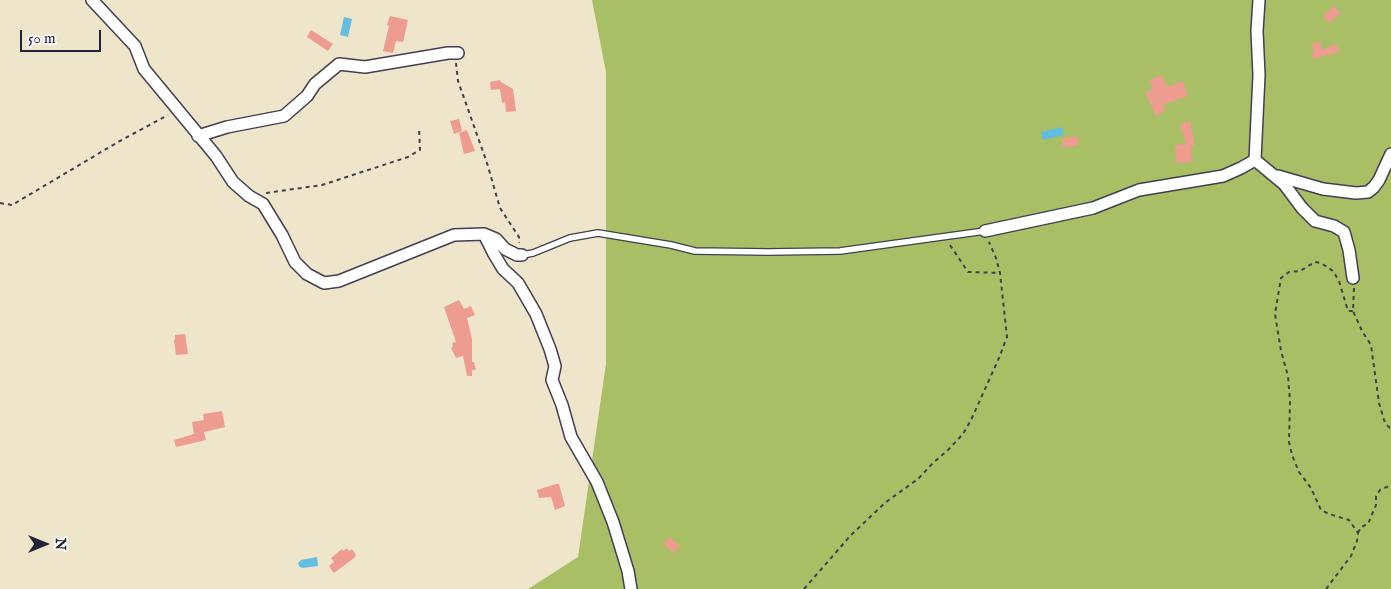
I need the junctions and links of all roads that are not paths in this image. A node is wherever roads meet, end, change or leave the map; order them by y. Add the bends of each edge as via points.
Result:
1 (92, 0) edge
2 (1259, 0) edge
3 (456, 53) road end
4 (198, 136) junction
5 (1391, 154) edge
6 (1255, 160) junction
7 (1276, 177) junction
8 (984, 231) joint
9 (484, 234) junction
10 (521, 255) joint
11 (1352, 278) road end
12 (631, 589) edge

1 - 4 street via 135,46 144,68
2 - 6 street
3 - 4 street via 365,67 339,64 284,116
4 - 9 street via 216,156 232,182 263,204 295,262 307,274 324,283 339,281 454,235
5 - 7 street via 1379,180 1368,192 1323,190
6 - 7 street
6 - 8 street via 1223,176 1140,190 1093,208
7 - 11 street via 1316,221 1344,232
8 - 10 lane via 840,251 760,252 694,251 598,233 570,238
9 - 10 street via 496,239 505,249
9 - 12 street via 503,268 518,283 536,314 555,366 552,380 571,437 613,522

